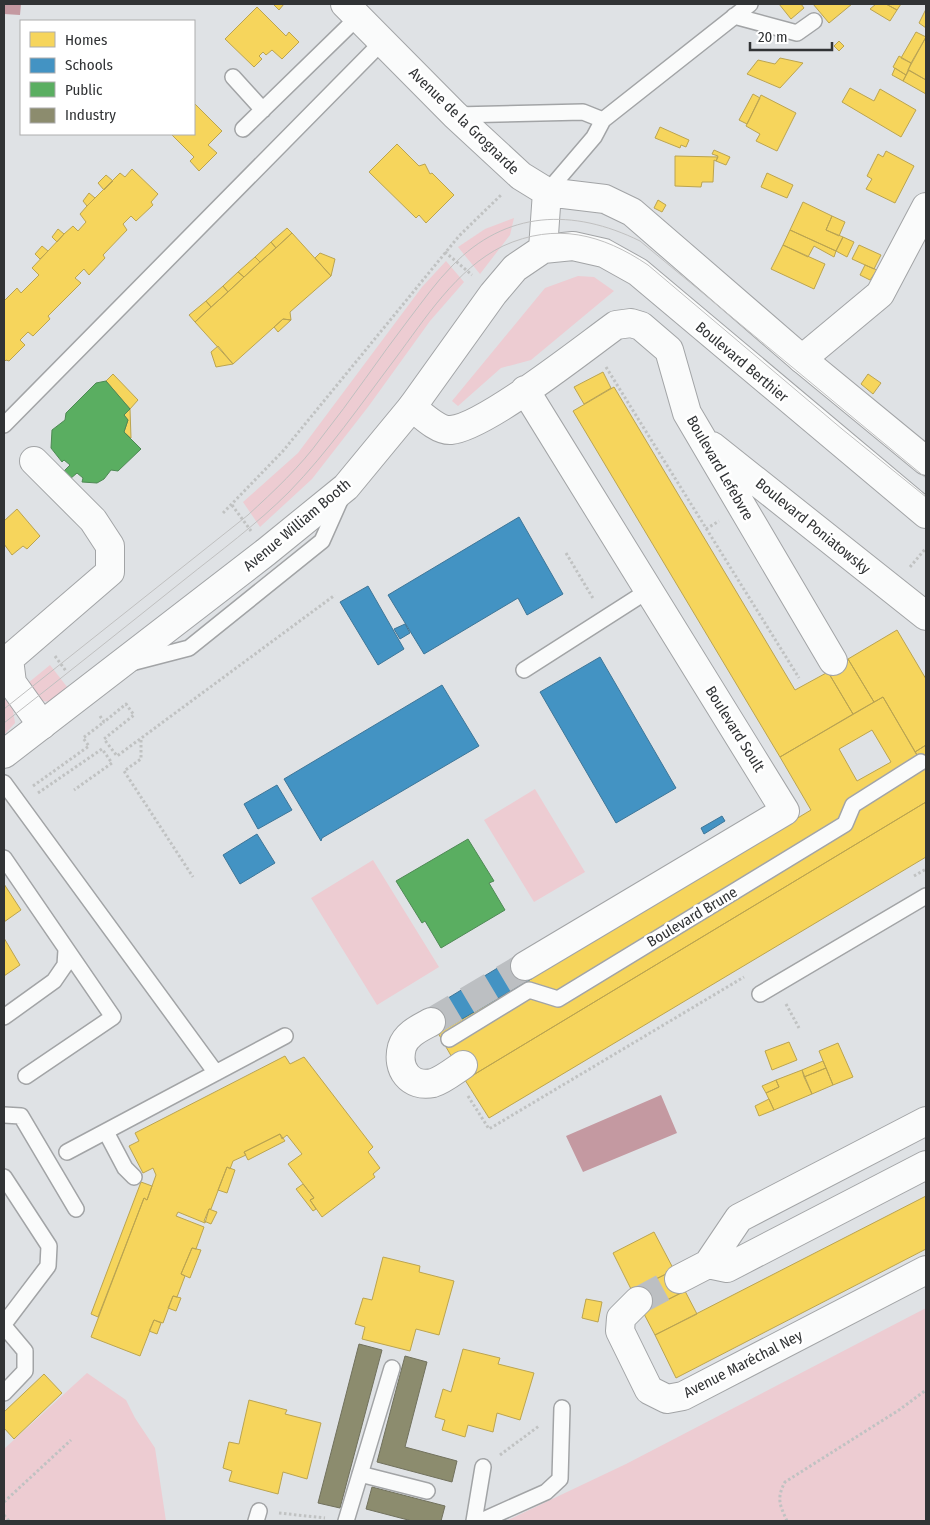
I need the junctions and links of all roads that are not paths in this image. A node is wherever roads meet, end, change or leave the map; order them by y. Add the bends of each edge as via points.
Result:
1 (750, 4) edge
2 (352, 10) edge
3 (734, 16) junction
4 (814, 21) dead end
5 (383, 41) junction
6 (233, 77) dead end
7 (263, 110) junction
8 (454, 115) junction
9 (603, 120) junction
10 (243, 129) dead end
11 (547, 192) junction
12 (926, 207) edge
13 (543, 249) junction
14 (802, 360) junction
15 (525, 390) junction
16 (412, 407) junction
17 (4, 425) edge
18 (699, 436) junction
19 (34, 461) dead end
20 (926, 461) edge
21 (926, 514) edge
22 (649, 590) junction
23 (926, 616) edge
24 (833, 661) dead end
25 (524, 670) dead end
26 (42, 725) junction
27 (4, 754) edge
28 (921, 762) dead end
29 (4, 783) edge
30 (4, 858) edge
31 (926, 896) edge
32 (66, 950) junction
33 (525, 966) tunnel mouth
34 (760, 994) dead end
35 (4, 1017) edge
36 (440, 1030) joint
37 (285, 1036) dead end
38 (216, 1073) junction
39 (26, 1076) dead end
40 (463, 1077) road end
41 (4, 1115) edge
42 (926, 1121) edge
43 (106, 1132) junction
44 (67, 1152) dead end
45 (926, 1165) edge
46 (4, 1177) edge
47 (134, 1177) dead end
48 (76, 1209) dead end
49 (708, 1264) junction
50 (926, 1270) edge
51 (679, 1279) tunnel mouth
52 (638, 1302) tunnel mouth
53 (4, 1325) edge
54 (392, 1368) dead end
55 (4, 1393) edge
56 (562, 1408) road end
57 (483, 1467) road end
58 (360, 1474) junction
59 (427, 1491) dead end
60 (347, 1521) edge
61 (474, 1521) edge
62 (481, 1521) edge

1 - 3 lane
2 - 5 street, Avenue de la Grognarde
2 - 7 lane
3 - 4 lane via 797,33
3 - 9 lane
5 - 8 street, Avenue de la Grognarde
5 - 17 lane
6 - 7 lane
7 - 10 lane
8 - 9 lane via 583,112
8 - 11 street, Avenue de la Grognarde via 521,176
9 - 11 lane via 594,137
11 - 13 street
11 - 14 street via 605,199 632,212
12 - 14 street via 880,294
13 - 16 street, Avenue William Booth via 515,268 493,294
13 - 21 street, Boulevard Berthier via 573,246 604,253 638,272
14 - 20 street
15 - 16 street, Boulevard Lefebvre via 469,426 449,430
15 - 18 street, Boulevard Lefebvre via 616,325 631,323 641,326 668,350 688,413
15 - 22 street, Boulevard Soult
16 - 26 street, Avenue William Booth via 346,486
18 - 23 street, Boulevard Poniatowsky
18 - 24 street, Boulevard Lefebvre
19 - 26 street via 93,520 110,546 110,572 9,659 12,683
22 - 25 lane
22 - 33 street, Boulevard Soult via 785,812
26 - 27 street, Avenue William Booth
28 - 36 lane, Boulevard Brune via 853,805 845,824 558,999 529,990
29 - 38 lane
30 - 32 lane
31 - 34 lane
32 - 35 lane via 65,965 54,981
32 - 39 lane via 113,1016
36 - 40 street via 410,1034 402,1047 401,1062 406,1077 418,1084
37 - 38 lane
38 - 43 lane
41 - 48 lane via 21,1116
42 - 49 street via 739,1218
43 - 44 lane
43 - 47 lane via 125,1168
45 - 49 street via 727,1268
46 - 53 lane via 49,1246 48,1266
49 - 51 street
50 - 52 street, Avenue Maréchal Ney via 683,1396 667,1399 649,1390 620,1331 621,1318
53 - 55 lane via 25,1350 25,1372
54 - 58 lane
56 - 62 lane via 560,1479 546,1492
57 - 61 lane
58 - 59 lane
58 - 60 lane

